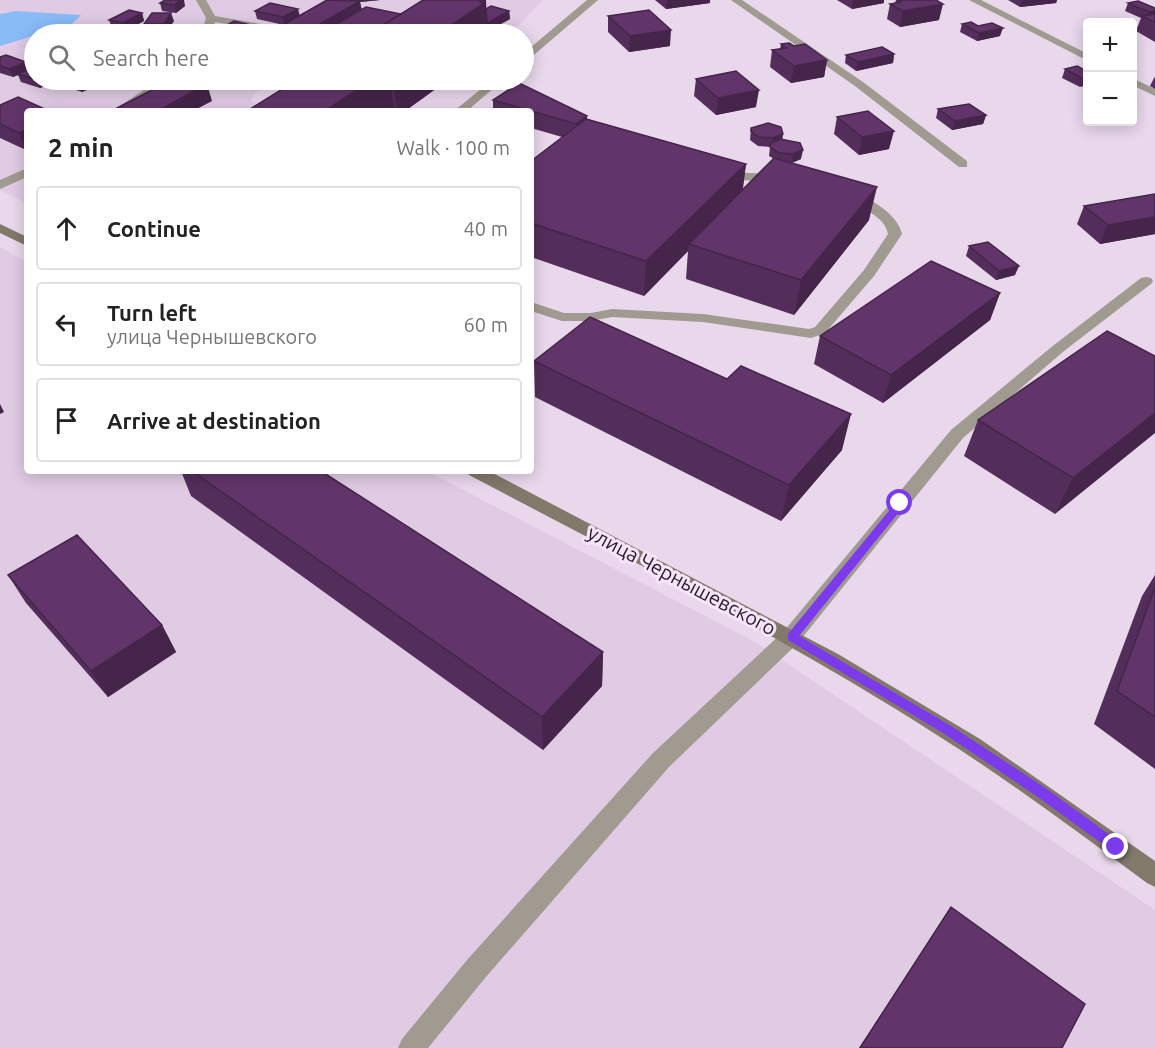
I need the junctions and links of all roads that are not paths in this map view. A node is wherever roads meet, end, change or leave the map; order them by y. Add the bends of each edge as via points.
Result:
1 (201, 0) edge
2 (593, 0) edge
3 (736, 0) edge
4 (974, 0) edge
5 (211, 18) junction
6 (209, 24) edge
7 (245, 24) edge
8 (534, 50) edge
9 (1083, 55) edge
10 (1137, 84) edge
11 (150, 90) edge
12 (485, 90) edge
13 (519, 90) edge
14 (1155, 93) edge
15 (549, 104) edge
16 (123, 108) edge
17 (464, 108) edge
18 (963, 164) dead end
19 (24, 175) edge
20 (705, 175) edge
21 (792, 179) edge
22 (0, 185) edge
23 (836, 187) edge
24 (0, 228) edge
25 (24, 240) edge
26 (1146, 280) dead end
27 (534, 307) edge
28 (481, 474) edge
29 (792, 637) junction
30 (1155, 875) edge
31 (411, 1048) edge

1 - 5 street
2 - 8 street
3 - 18 street via 859,84
4 - 9 street
5 - 6 street
5 - 7 street
10 - 14 street
11 - 16 street
12 - 17 street
13 - 15 street
19 - 22 street
20 - 21 street
23 - 27 street via 890,221 895,234 869,273 820,330 811,334 703,318 612,313 562,317
24 - 25 main road
26 - 29 street via 957,434
28 - 29 main road, улица Чернышевского
29 - 30 main road, улица Чернышевского via 947,730
29 - 31 street via 661,760

